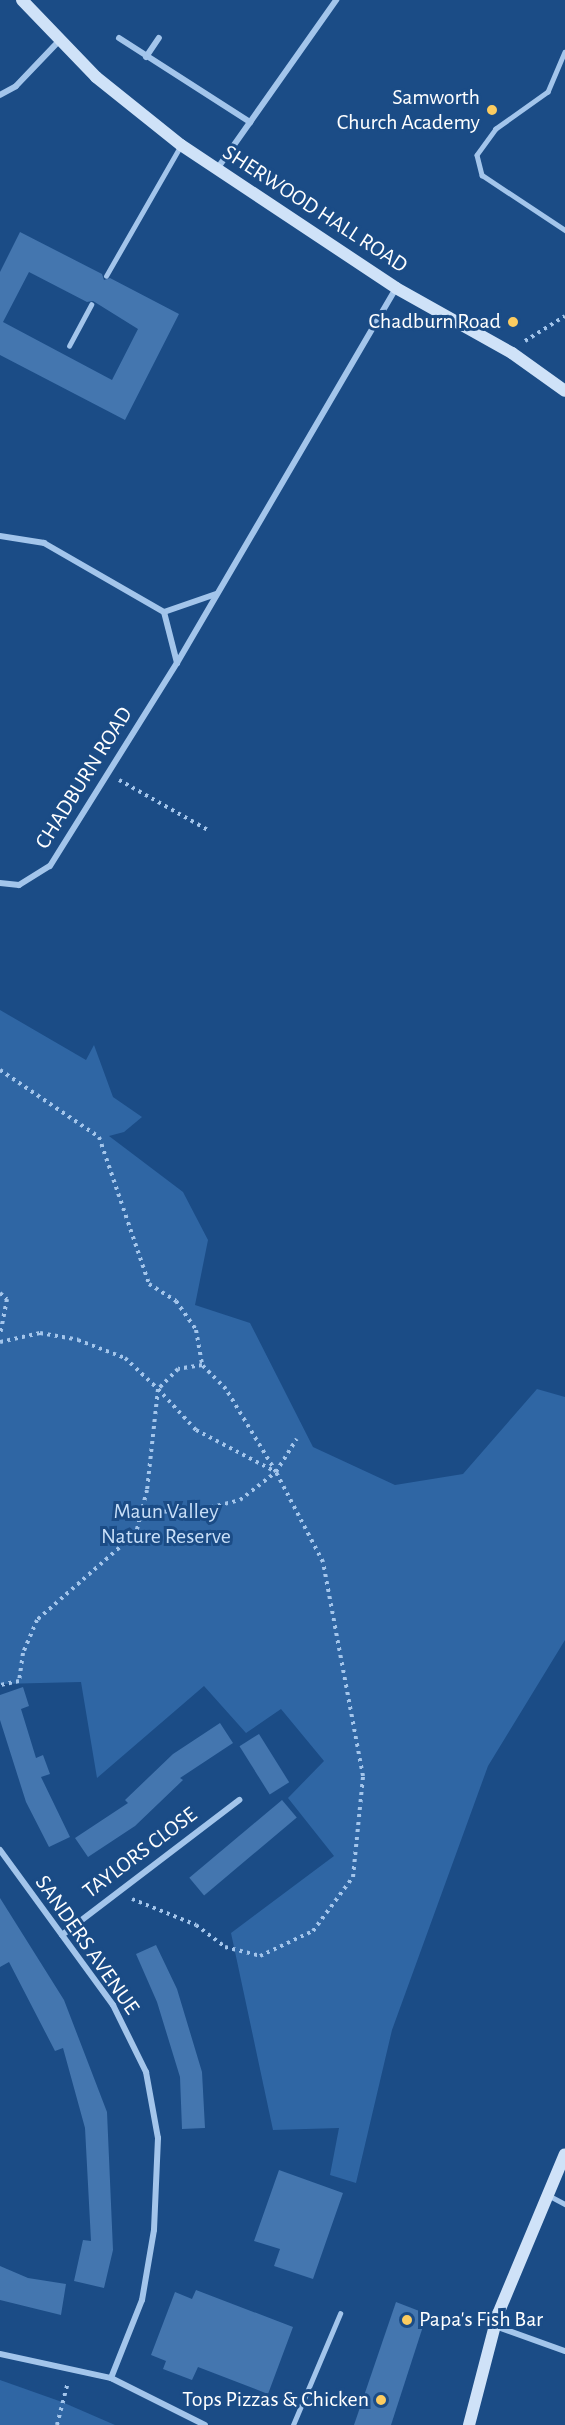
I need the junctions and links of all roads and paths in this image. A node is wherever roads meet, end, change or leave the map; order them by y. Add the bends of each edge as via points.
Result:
1 (22, 0) edge
2 (336, 0) edge
3 (119, 38) dead end
4 (159, 38) dead end
5 (58, 41) junction
6 (565, 52) edge
7 (146, 57) junction
8 (0, 95) edge
9 (250, 122) junction
10 (181, 145) junction
11 (216, 170) junction
12 (565, 230) edge
13 (106, 276) dead end
14 (396, 288) junction
15 (91, 304) dead end
16 (565, 316) edge
17 (69, 346) dead end
18 (512, 353) junction
19 (565, 391) edge
20 (0, 536) edge
21 (217, 594) junction
22 (164, 612) junction
23 (177, 663) junction
24 (108, 773) junction
25 (208, 830) dead end
26 (0, 883) edge
27 (0, 1070) edge
28 (0, 1293) edge
29 (0, 1334) edge
30 (0, 1342) edge
31 (202, 1365) junction
32 (158, 1389) junction
33 (297, 1439) dead end
34 (276, 1472) junction
35 (141, 1512) junction
36 (0, 1685) edge
37 (240, 1800) dead end
38 (0, 1850) edge
39 (117, 1893) junction
40 (62, 1935) junction
41 (565, 2154) edge
42 (548, 2195) junction
43 (565, 2204) edge
44 (340, 2314) dead end
45 (495, 2326) junction
46 (565, 2351) edge
47 (0, 2354) edge
48 (73, 2367) junction
49 (111, 2378) junction
50 (57, 2425) edge
51 (205, 2425) edge
52 (293, 2425) edge
53 (469, 2425) edge

1 - 5 main road, SHERWOOD HALL ROAD
2 - 9 street
3 - 7 street
4 - 7 street
5 - 8 street via 16,86
5 - 10 main road, SHERWOOD HALL ROAD
6 - 12 lane via 548,92 496,129 477,155 482,175
7 - 9 street
9 - 11 street
10 - 11 main road, SHERWOOD HALL ROAD
10 - 13 lane
11 - 14 main road, SHERWOOD HALL ROAD
14 - 18 main road, SHERWOOD HALL ROAD
14 - 21 street, CHADBURN ROAD
15 - 17 lane
16 - 18 path via 537,330
18 - 19 main road, SHERWOOD HALL ROAD
20 - 22 street via 44,543
21 - 22 street
21 - 23 street, CHADBURN ROAD
22 - 23 street
23 - 24 street, CHADBURN ROAD
24 - 25 path
24 - 26 street, CHADBURN ROAD via 50,866 19,885
27 - 31 path via 99,1137 149,1284 176,1301 196,1330
28 - 29 path via 7,1299
30 - 32 path via 40,1333 78,1340 124,1358
31 - 32 path via 178,1370
31 - 34 path via 226,1389
32 - 34 path via 196,1430
32 - 35 path
33 - 34 path
34 - 35 path via 240,1500 196,1511
34 - 39 path via 323,1562 333,1614 363,1776 353,1877 313,1931 260,1956 225,1947 196,1925
35 - 36 path via 136,1533 37,1620 23,1653 19,1681
37 - 39 street, TAYLORS CLOSE
38 - 40 street, SANDERS AVENUE
39 - 40 street, TAYLORS CLOSE
40 - 49 street, SANDERS AVENUE via 113,2005 146,2072 158,2138 154,2230 142,2300
41 - 42 main road
42 - 43 lane
42 - 45 main road
44 - 52 lane
45 - 46 street
45 - 53 main road
47 - 48 street
48 - 49 street
48 - 50 path
49 - 51 street

